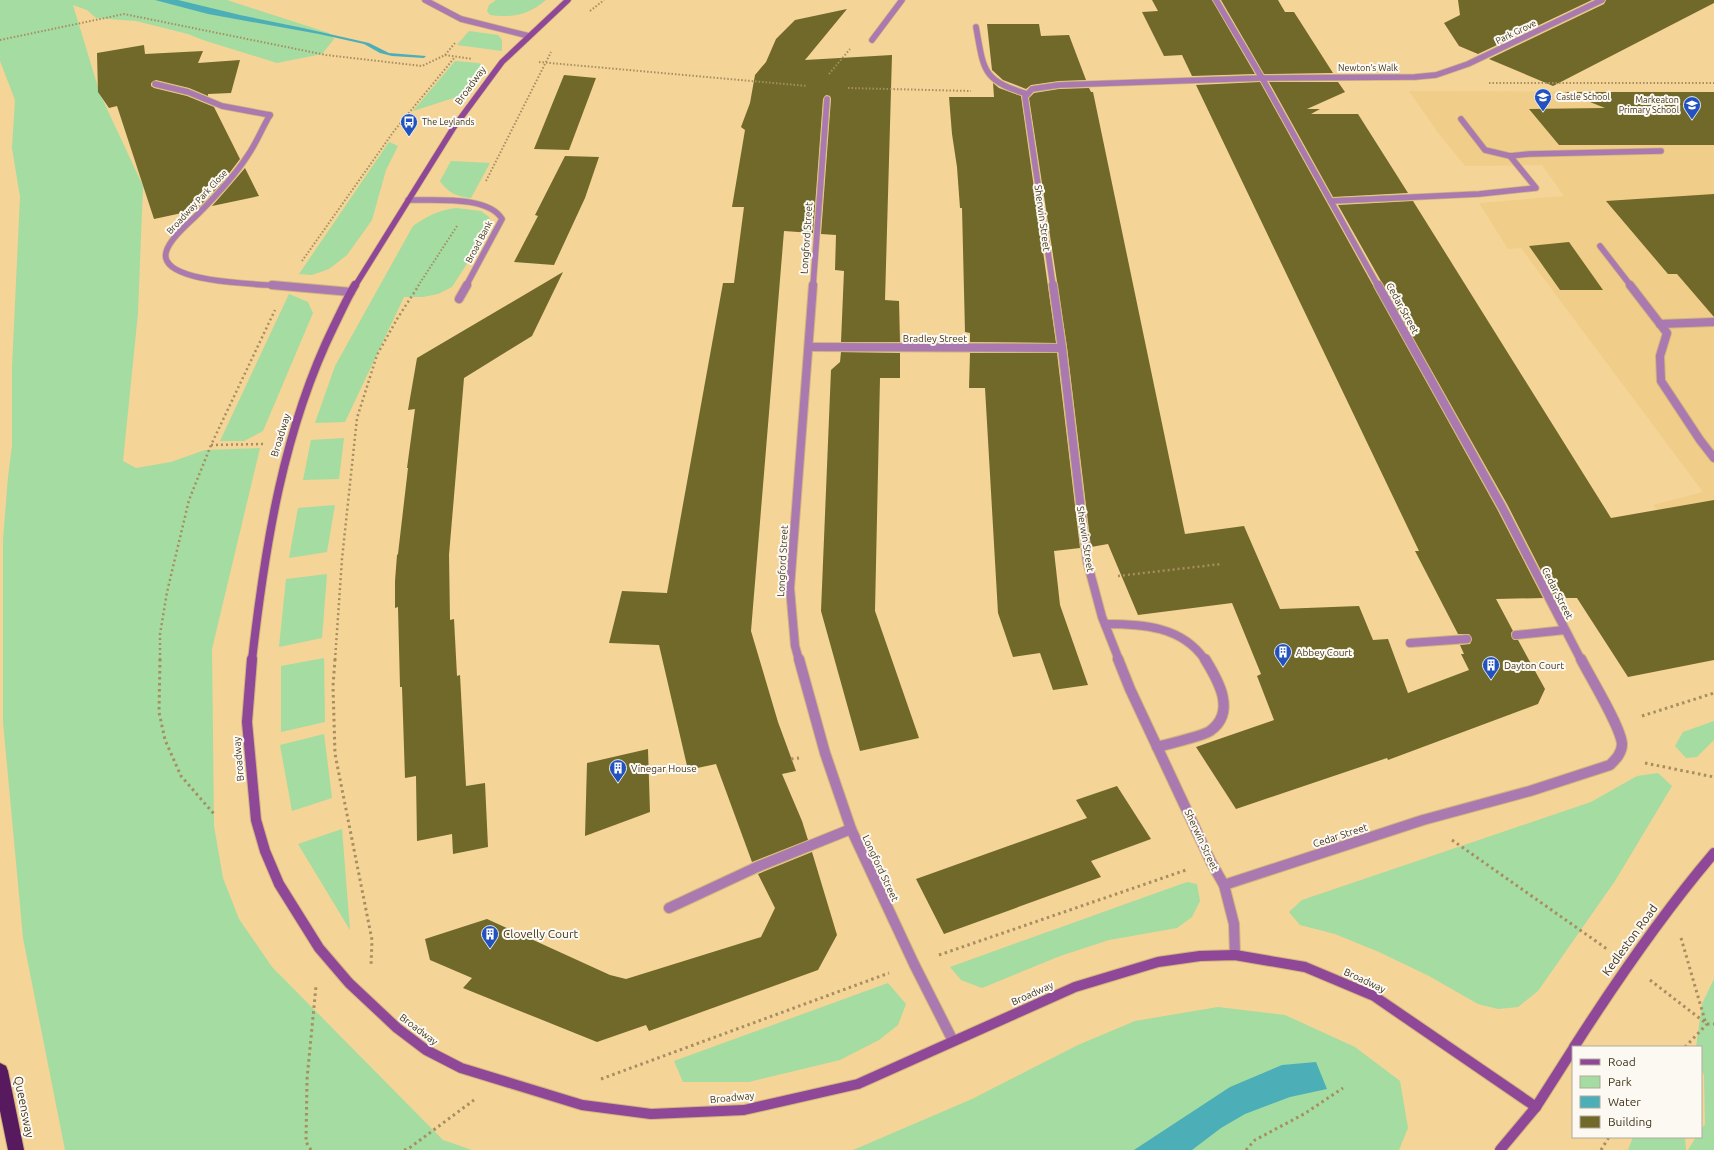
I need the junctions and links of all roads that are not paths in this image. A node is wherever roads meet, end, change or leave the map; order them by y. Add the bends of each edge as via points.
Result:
1 (425, 0) edge
2 (568, 0) edge
3 (902, 0) edge
4 (1216, 0) edge
5 (1602, 0) edge
6 (976, 27) dead end
7 (529, 36) junction
8 (872, 40) road end
9 (1436, 75) joint
10 (1262, 78) junction
11 (155, 84) dead end
12 (1026, 96) junction
13 (827, 99) dead end
14 (1461, 119) dead end
15 (1661, 151) dead end
16 (1510, 156) junction
17 (408, 200) junction
18 (1331, 201) junction
19 (1600, 246) dead end
20 (351, 292) junction
21 (459, 299) dead end
22 (1714, 322) edge
23 (1660, 324) junction
24 (809, 347) junction
25 (1062, 348) junction
26 (1714, 458) edge
27 (1105, 624) junction
28 (1565, 630) junction
29 (1516, 635) dead end
30 (1467, 639) dead end
31 (1410, 643) dead end
32 (1157, 747) junction
33 (852, 829) junction
34 (1714, 853) edge
35 (1224, 884) junction
36 (669, 908) dead end
37 (1235, 955) junction
38 (952, 1041) junction
39 (1575, 1046) edge
40 (1572, 1051) edge
41 (0, 1071) edge
42 (1536, 1107) junction
43 (16, 1150) edge
44 (1500, 1150) edge

1 - 7 street via 461,19
2 - 7 street, Broadway
3 - 8 street
4 - 10 street, Cedar Street
5 - 9 street, Park Grove via 1468,64
6 - 12 street via 987,73 999,83
7 - 17 street, Broadway via 502,62 454,128
9 - 10 street, Newton's Walk
10 - 12 street, Newton's Walk via 1059,85 1032,89
10 - 18 street, Cedar Street
11 - 20 street, Broadway Park Close via 188,92 222,106 270,115 248,155 225,186 165,250 165,259 171,266 183,274 203,279
12 - 25 street, Sherwin Street
13 - 24 street, Longford Street
14 - 16 street via 1485,150
15 - 16 street
16 - 18 street via 1536,188 1479,194
17 - 20 street, Broadway
17 - 21 street, Broad Bank via 489,207 502,219
18 - 28 street, Cedar Street via 1502,507
19 - 23 street
20 - 38 street, Broadway via 322,351 301,405 283,467 260,588 247,722 256,820 265,851 279,884 319,948 349,984 426,1050 462,1068 582,1105 651,1114 744,1110 858,1084
22 - 23 street
23 - 26 street via 1667,333 1660,356 1661,381
24 - 25 street, Bradley Street
24 - 33 street, Longford Street via 790,588 793,632 825,753
25 - 27 street, Sherwin Street via 1087,561
27 - 32 street, Sherwin Street via 1130,689
27 - 32 street via 1137,624 1171,633 1190,644 1204,658 1216,677 1224,701 1222,717 1210,731
28 - 29 street
28 - 35 street, Cedar Street via 1616,724 1622,744 1620,756 1610,765 1530,791 1423,820
30 - 31 street
32 - 35 street, Sherwin Street via 1211,862
33 - 36 street via 757,867
33 - 38 street, Longford Street
34 - 39 street, Kedleston Road via 1628,963
35 - 37 street, Sherwin Street via 1234,924
37 - 38 street, Broadway via 1200,956 1158,962 1075,987
37 - 42 street, Broadway via 1305,967 1374,996
40 - 42 street, Kedleston Road
41 - 43 highway, Queensway
42 - 44 street, Kedleston Road

